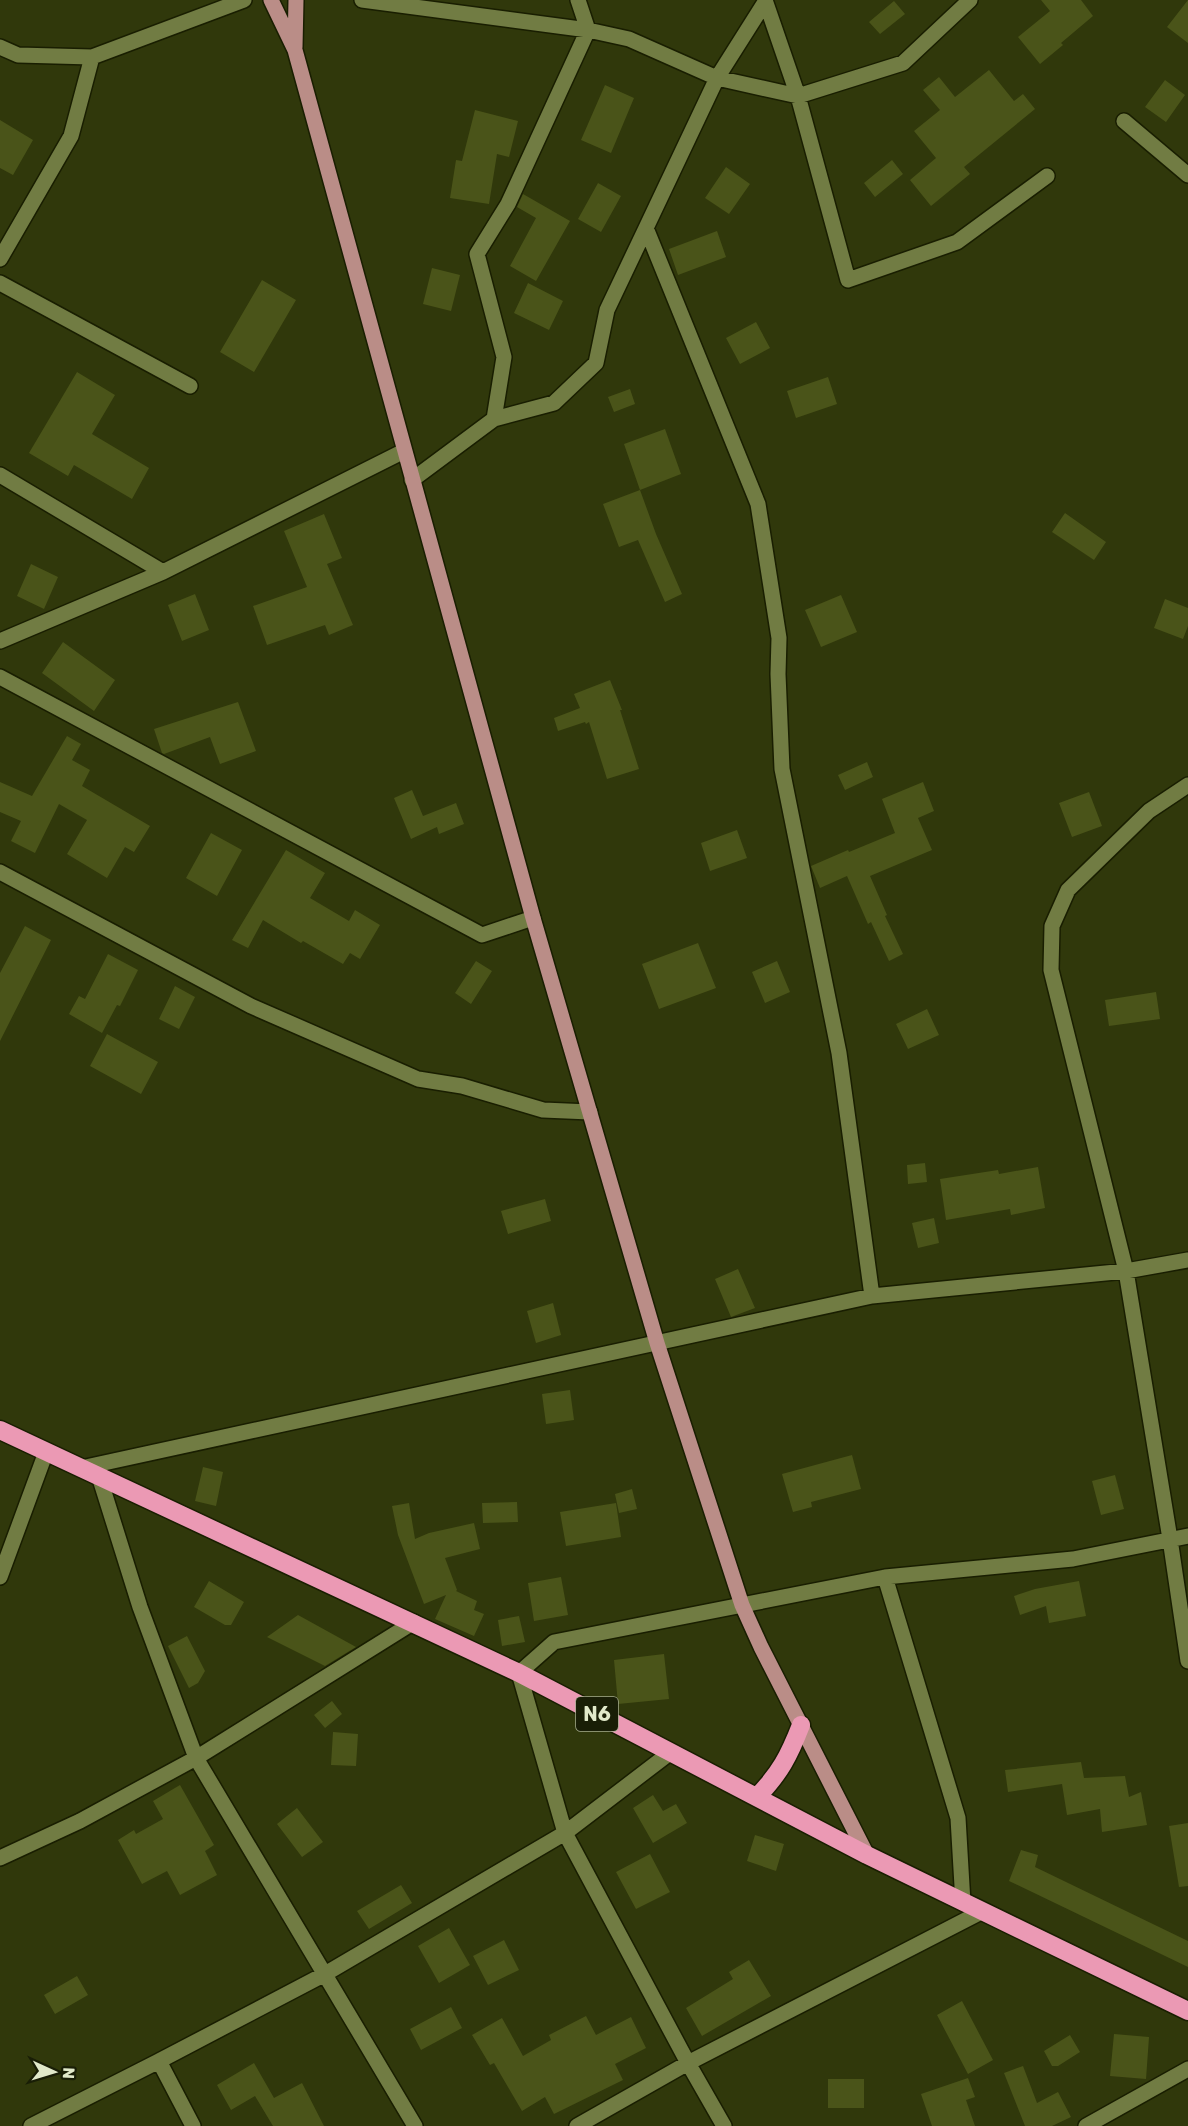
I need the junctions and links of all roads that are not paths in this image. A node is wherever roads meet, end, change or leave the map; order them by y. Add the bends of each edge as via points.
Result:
1 (244, 0) edge
2 (271, 0) edge
3 (296, 0) edge
4 (362, 0) edge
5 (579, 0) edge
6 (970, 0) edge
7 (765, 1) edge
8 (588, 30) junction
9 (0, 47) edge
10 (295, 50) junction
11 (92, 57) junction
12 (717, 78) junction
13 (798, 96) junction
14 (1124, 121) dead end
15 (1188, 175) edge
16 (1047, 176) dead end
17 (646, 228) junction
18 (0, 259) edge
19 (0, 283) edge
20 (190, 386) dead end
21 (494, 419) junction
22 (404, 451) junction
23 (0, 475) edge
24 (412, 480) junction
25 (163, 572) junction
26 (0, 641) edge
27 (0, 677) edge
28 (1188, 785) edge
29 (0, 872) edge
30 (533, 918) junction
31 (590, 1112) junction
32 (1188, 1260) edge
33 (1126, 1271) junction
34 (872, 1296) junction
35 (657, 1343) junction
36 (0, 1430) edge
37 (46, 1452) junction
38 (81, 1467) junction
39 (99, 1476) junction
40 (1188, 1536) edge
41 (1170, 1539) junction
42 (0, 1577) edge
43 (885, 1577) junction
44 (742, 1605) junction
45 (414, 1622) junction
46 (1188, 1661) edge
47 (519, 1673) junction
48 (801, 1725) junction
49 (671, 1752) junction
50 (196, 1758) junction
51 (756, 1797) junction
52 (564, 1833) junction
53 (867, 1855) junction
54 (0, 1858) edge
55 (963, 1903) junction
56 (981, 1912) junction
57 (325, 1974) junction
58 (1188, 2011) edge
59 (159, 2061) junction
60 (688, 2063) junction
61 (1188, 2068) edge
62 (31, 2126) edge
63 (193, 2126) edge
64 (415, 2126) edge
65 (577, 2126) edge
66 (724, 2126) edge
67 (1086, 2126) edge

1 - 11 street
2 - 10 main road
3 - 10 main road
4 - 8 street
5 - 8 street
6 - 13 street via 903,63
7 - 12 street
7 - 13 street
8 - 12 street via 629,39
8 - 21 street via 508,204 477,254 504,357
9 - 11 street via 18,55
10 - 22 main road
11 - 18 street via 72,136
12 - 13 street
12 - 17 street
13 - 16 street via 848,280 957,242
14 - 15 street
17 - 21 street via 608,310 596,363 554,403
17 - 34 street via 758,504 779,638 782,770 839,1053
19 - 20 street
21 - 24 street
22 - 24 main road
22 - 25 street
23 - 25 street
24 - 30 main road
25 - 26 street
27 - 30 street via 482,935
28 - 33 street via 1149,811 1068,890 1052,926 1051,970
29 - 31 street via 243,1002 418,1079 462,1086 543,1110
30 - 31 main road
31 - 35 main road
32 - 33 street
33 - 34 street
33 - 41 street
34 - 35 street
35 - 38 street
35 - 44 main road
36 - 37 highway, N6
37 - 38 highway, N6
37 - 42 street
38 - 39 highway, N6
39 - 45 highway, N6
39 - 50 street via 140,1607
40 - 41 street
41 - 43 street via 1073,1559
41 - 46 street
43 - 44 street
43 - 55 street via 958,1818
44 - 47 street via 554,1642
44 - 48 main road
45 - 47 highway, N6
45 - 50 street
47 - 49 highway, N6
47 - 52 street
48 - 51 highway via 776,1777
48 - 53 main road
49 - 51 highway, N6
49 - 52 street
50 - 54 street via 80,1821
50 - 57 street
51 - 53 highway, N6
52 - 57 street
52 - 60 street
53 - 55 highway, N6
55 - 56 highway, N6
56 - 58 highway, N6
56 - 60 street
57 - 59 street
57 - 64 street
59 - 62 street
59 - 63 street
60 - 65 street
60 - 66 street
61 - 67 street

